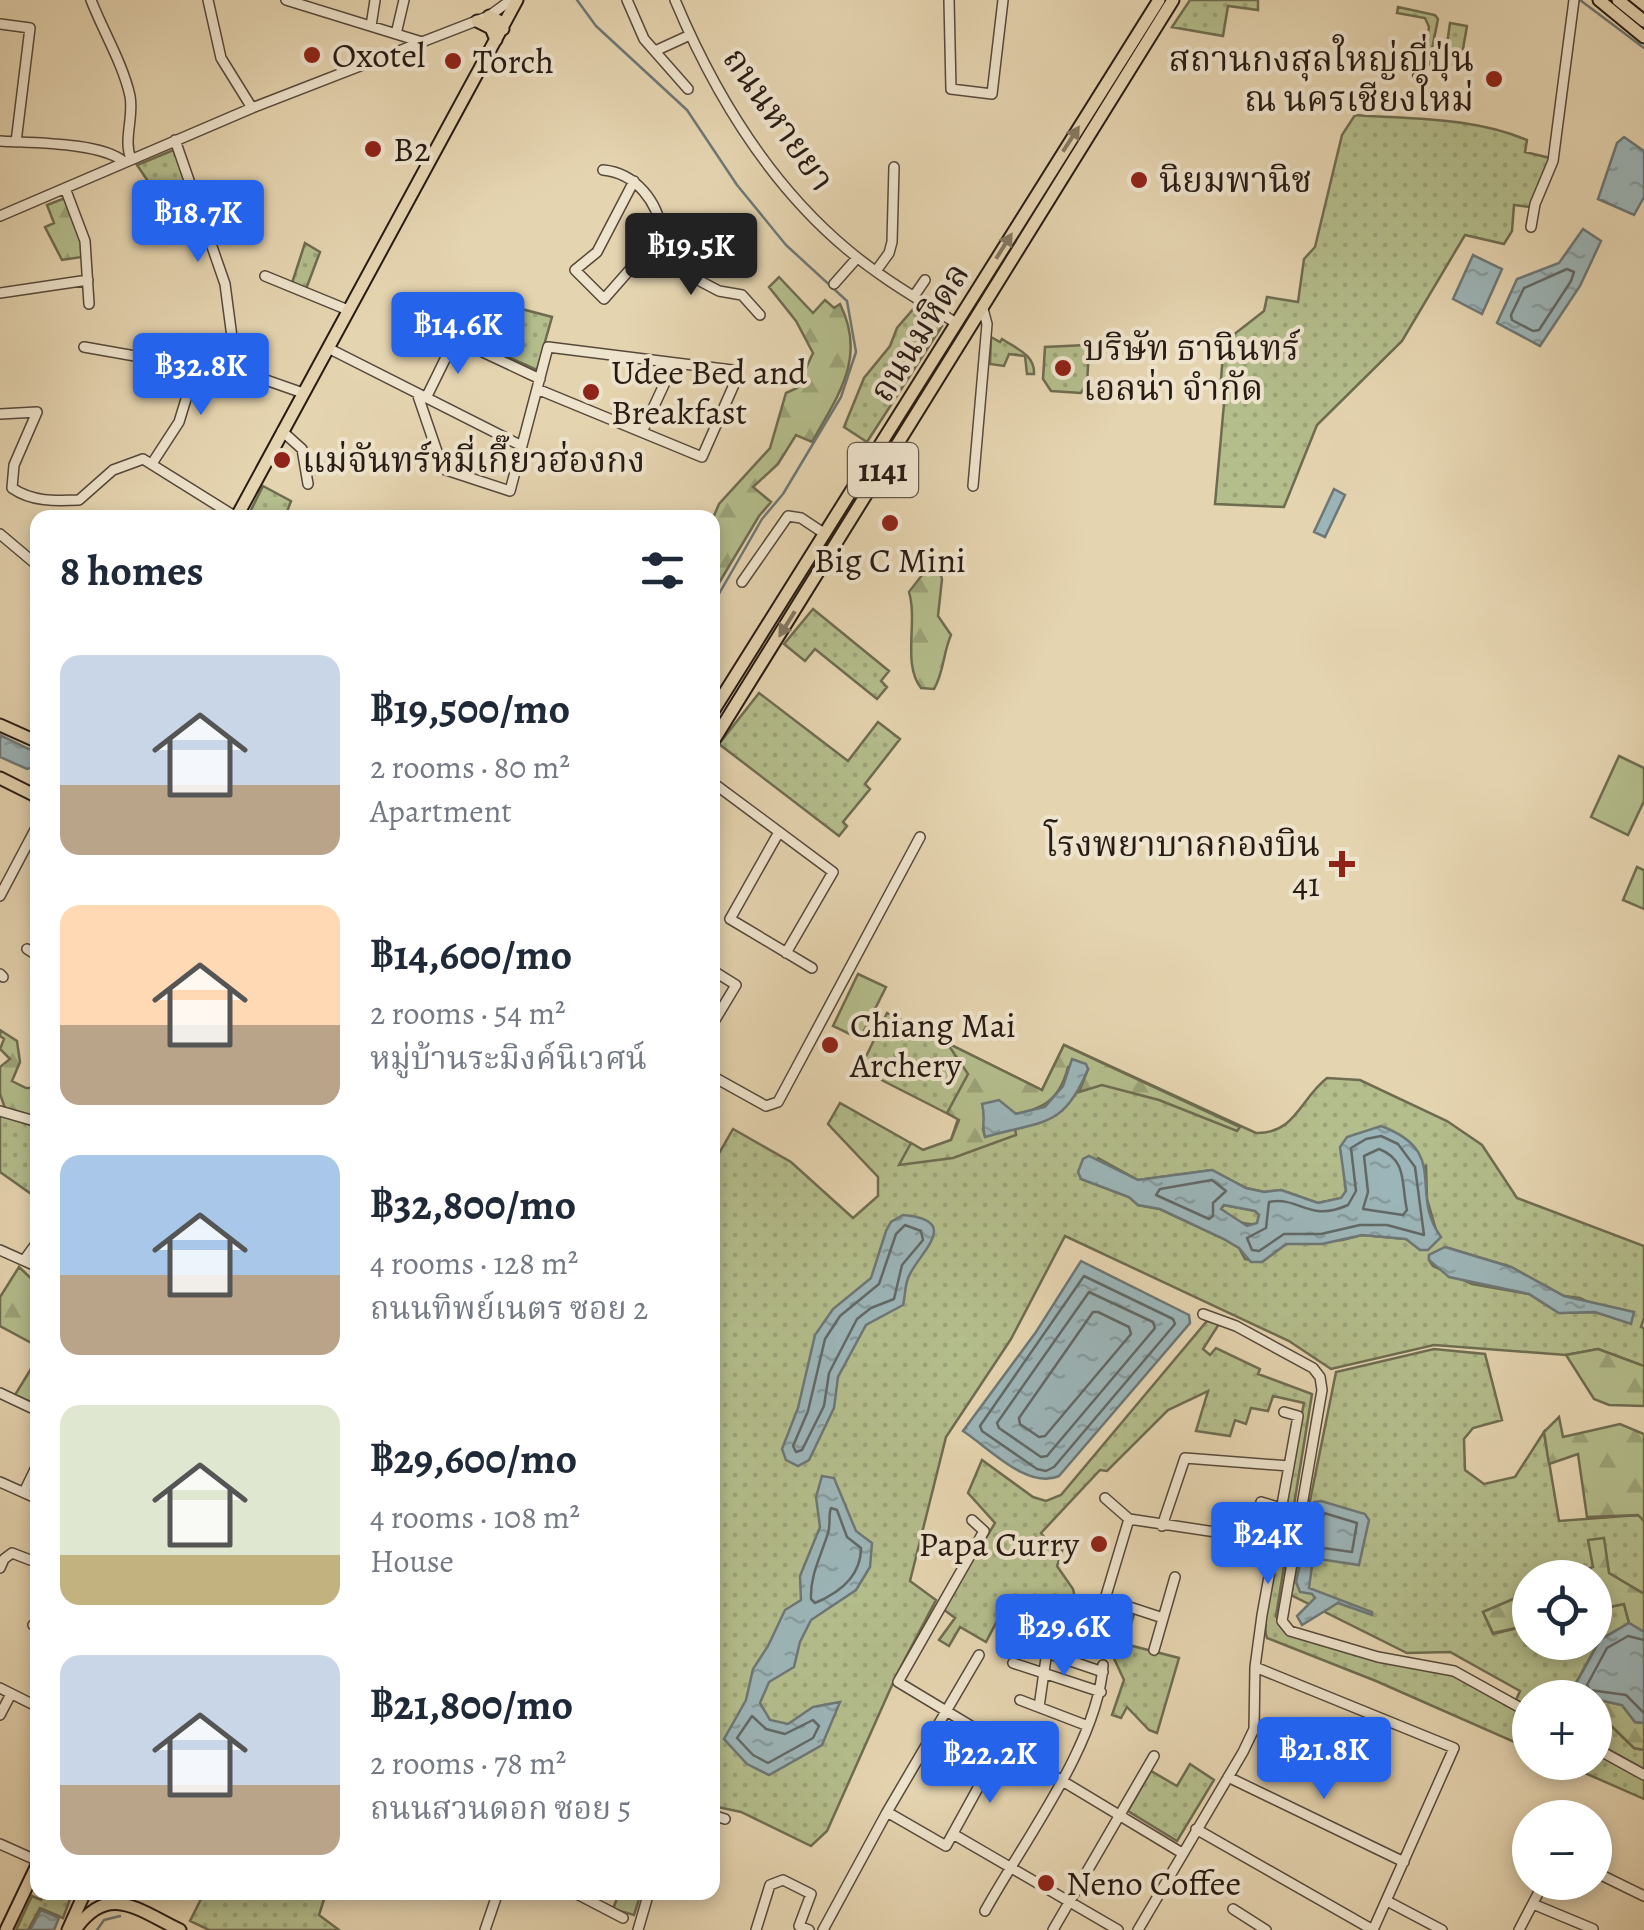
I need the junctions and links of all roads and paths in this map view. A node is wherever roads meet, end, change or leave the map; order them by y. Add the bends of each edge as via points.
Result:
1 (92, 0) edge
2 (208, 0) edge
3 (286, 0) edge
4 (375, 0) edge
5 (404, 0) edge
6 (514, 0) edge
7 (627, 0) edge
8 (675, 0) edge
9 (950, 0) edge
10 (1003, 0) edge
11 (1158, 0) edge
12 (1176, 0) edge
13 (1574, 0) edge
14 (1599, 0) edge
15 (1618, 0) edge
16 (483, 18) junction
17 (1644, 21) edge
18 (0, 24) edge
19 (370, 26) junction
20 (396, 34) junction
21 (500, 34) junction
22 (690, 35) junction
23 (1644, 37) edge
24 (422, 42) junction
25 (656, 50) junction
26 (688, 89) dead end
27 (252, 108) junction
28 (176, 140) junction
29 (0, 141) edge
30 (16, 142) junction
31 (128, 160) junction
32 (894, 167) dead end
33 (604, 170) dead end
34 (634, 181) junction
35 (65, 188) junction
36 (0, 216) edge
37 (1531, 227) dead end
38 (655, 243) junction
39 (857, 258) junction
40 (876, 272) junction
41 (265, 276) dead end
42 (88, 280) junction
43 (925, 280) dead end
44 (834, 284) dead end
45 (0, 293) edge
46 (914, 296) junction
47 (90, 304) dead end
48 (983, 308) junction
49 (348, 310) junction
50 (760, 316) dead end
51 (956, 323) junction
52 (84, 347) dead end
53 (328, 348) junction
54 (674, 363) junction
55 (243, 372) junction
56 (539, 384) junction
57 (190, 386) junction
58 (303, 393) junction
59 (422, 396) junction
60 (0, 414) edge
61 (282, 431) junction
62 (642, 432) junction
63 (522, 446) junction
64 (148, 460) junction
65 (308, 484) dead end
66 (973, 486) dead end
67 (12, 488) junction
68 (0, 496) edge
69 (229, 510) edge
70 (240, 510) edge
71 (0, 534) edge
72 (825, 534) junction
73 (30, 559) edge
74 (742, 582) dead end
75 (756, 644) junction
76 (769, 652) junction
77 (720, 701) edge
78 (0, 725) edge
79 (720, 730) edge
80 (30, 738) edge
81 (0, 778) edge
82 (720, 788) edge
83 (30, 793) edge
84 (779, 832) junction
85 (920, 837) dead end
86 (30, 839) edge
87 (0, 896) edge
88 (27, 949) dead end
89 (30, 951) edge
90 (786, 953) junction
91 (812, 968) dead end
92 (720, 975) edge
93 (720, 1012) edge
94 (720, 1080) edge
95 (0, 1111) edge
96 (30, 1120) edge
97 (0, 1250) edge
98 (30, 1252) edge
99 (25, 1259) junction
100 (30, 1262) edge
101 (1203, 1314) dead end
102 (0, 1393) edge
103 (30, 1407) edge
104 (1284, 1412) dead end
105 (1289, 1466) junction
106 (30, 1480) edge
107 (0, 1482) edge
108 (24, 1492) junction
109 (30, 1495) edge
110 (1104, 1498) dead end
111 (1261, 1502) dead end
112 (1281, 1508) junction
113 (1129, 1519) junction
114 (972, 1520) dead end
115 (1162, 1526) junction
116 (1275, 1541) junction
117 (30, 1559) edge
118 (0, 1568) edge
119 (1175, 1576) dead end
120 (1163, 1618) junction
121 (1154, 1650) dead end
122 (979, 1654) dead end
123 (1013, 1663) dead end
124 (1255, 1667) junction
125 (1045, 1673) junction
126 (0, 1688) edge
127 (1102, 1692) junction
128 (11, 1694) junction
129 (1020, 1700) dead end
130 (30, 1703) edge
131 (1512, 1703) edge
132 (1039, 1707) junction
133 (946, 1713) junction
134 (0, 1716) edge
135 (1088, 1726) junction
136 (1001, 1746) junction
137 (1154, 1756) dead end
138 (1612, 1757) edge
139 (1644, 1775) edge
140 (1228, 1778) junction
141 (1061, 1781) junction
142 (887, 1812) junction
143 (1118, 1816) junction
144 (720, 1818) edge
145 (724, 1819) dead end
146 (1196, 1829) junction
147 (953, 1834) junction
148 (0, 1844) edge
149 (1182, 1853) junction
150 (30, 1862) edge
151 (1404, 1862) junction
152 (1009, 1868) junction
153 (30, 1880) edge
154 (1612, 1880) edge
155 (1644, 1896) edge
156 (82, 1900) edge
157 (132, 1900) edge
158 (495, 1900) edge
159 (588, 1900) edge
160 (605, 1900) edge
161 (647, 1900) edge
162 (1535, 1900) edge
163 (1387, 1901) junction
164 (1069, 1902) junction
165 (1533, 1904) junction
166 (602, 1907) junction
167 (1234, 1909) dead end
168 (985, 1912) dead end
169 (144, 1913) junction
170 (623, 1918) dead end
171 (6, 1930) edge
172 (72, 1930) edge
173 (180, 1930) edge
174 (485, 1930) edge
175 (638, 1930) edge
176 (756, 1930) edge
177 (809, 1930) edge
178 (823, 1930) edge
179 (1053, 1930) edge
180 (1118, 1930) edge
181 (1138, 1930) edge
182 (1266, 1930) edge
183 (1373, 1930) edge
184 (1442, 1930) edge
185 (1520, 1930) edge
186 (1593, 1930) edge

1 - 31 street via 129,94
2 - 27 street via 221,58
3 - 19 street
4 - 19 street
5 - 20 street
6 - 16 street
6 - 21 main road
7 - 25 street
8 - 22 street, ถนนหายยา
9 - 10 street via 951,89 992,94
51 -> 11 main road, ถนนมหิดล / 1141
12 - 48 main road, ถนนมหิดล / 1141
13 - 37 street via 1553,162
14 - 23 main road
15 - 17 main road
16 - 21 main road via 499,20
16 - 24 street
18 - 30 street via 30,28
19 - 20 street
20 - 24 street
21 - 49 main road
22 - 25 street
22 - 39 street, ถนนหายยา via 714,84 776,175
24 - 27 street
25 - 26 street
27 - 28 street
28 - 31 street
28 - 55 street via 225,284 235,360
29 - 30 street
30 - 31 street
31 - 35 street
32 - 40 street via 892,242
33 - 34 street
34 - 38 street via 660,217
34 - 38 street via 597,252 575,270 604,300
35 - 36 street
35 - 42 street via 85,242
38 - 50 street via 700,281 742,295
39 - 40 street, ถนนหายยา
39 - 44 street
40 - 46 street, ถนนหายยา
41 - 49 street
42 - 45 street
42 - 47 street
43 - 46 street
46 - 51 street, ถนนหายยา
48 - 66 street
48 -> 76 main road, ถนนมหิดล / 1141
49 - 53 main road
51 - 72 main road, ถนนมหิดล / 1141
52 - 57 street via 135,356
53 - 58 main road
53 - 59 street
54 - 56 street via 548,348
54 - 62 street
54 - 62 street via 740,372 702,457
55 - 57 street
55 - 58 street
56 - 59 street via 455,339
56 - 62 street
56 - 63 street
57 - 64 street via 179,422
58 - 61 main road
59 - 63 street
59 - 63 street via 443,469 510,491
60 - 67 street via 37,412
61 - 65 street via 302,449
61 - 70 main road
64 - 67 street via 113,470 79,500 38,500
64 - 69 street
67 - 68 street
71 - 73 street
72 - 74 street via 788,516
72 - 75 main road, ถนนมหิดล / 1141
75 - 76 main road
75 - 77 main road, ถนนมหิดล / 1141
76 - 79 main road, ถนนมหิดล / 1141
78 - 80 main road
81 - 83 main road
82 - 84 street
84 - 90 street via 833,872
84 - 90 street via 730,919
85 - 94 street via 778,1102 766,1106
86 - 87 street
88 - 89 street
90 - 91 street
92 - 93 street via 736,985
95 - 96 street
97 - 99 street
98 - 99 street
99 - 100 street
101 - 131 street via 1252,1334 1320,1378 1282,1620 1290,1631 1454,1671
102 - 103 street
104 - 105 street via 1298,1416
105 - 112 street
105 - 115 street via 1185,1458
106 - 108 street
107 - 108 street
108 - 109 street
110 - 113 street
111 - 112 street
112 - 116 street
113 - 115 street
113 - 120 street via 1105,1598
114 - 133 street via 984,1531 898,1682
115 - 116 street
116 - 124 street
117 - 118 street via 12,1553
119 - 120 street
120 - 121 street
122 - 133 street
123 - 125 street
124 - 140 street via 1254,1728
124 - 151 street via 1454,1748
125 - 127 street
125 - 127 street via 1047,1649 1103,1669
125 - 132 street
126 - 128 street
127 - 135 street
128 - 130 street
128 - 134 street
129 - 132 street
132 - 135 street
133 - 136 street
133 - 142 street
135 - 141 street
136 - 141 street
136 - 147 street
137 - 143 street
138 - 139 street
140 - 146 street
140 - 151 street
141 - 143 street
141 - 152 street
142 - 147 street via 946,1846
142 - 178 street
143 - 149 street
143 - 164 street
144 - 145 street
146 - 149 street
146 - 183 street
147 - 152 street
148 - 150 street
149 - 181 street
151 - 163 street
152 - 164 street
152 - 168 street
153 - 171 main road
154 - 155 street
156 - 172 main road
157 - 169 main road
158 - 174 street
159 - 166 street
160 - 166 street
161 - 175 street
162 - 165 street
163 - 183 street
163 - 184 street
164 - 179 street
164 - 180 street
165 - 185 street
165 - 186 street
166 - 170 street
167 - 182 street
169 - 172 main road via 104,1902
169 - 173 main road
176 - 177 street via 770,1885 783,1880 811,1894 799,1926

